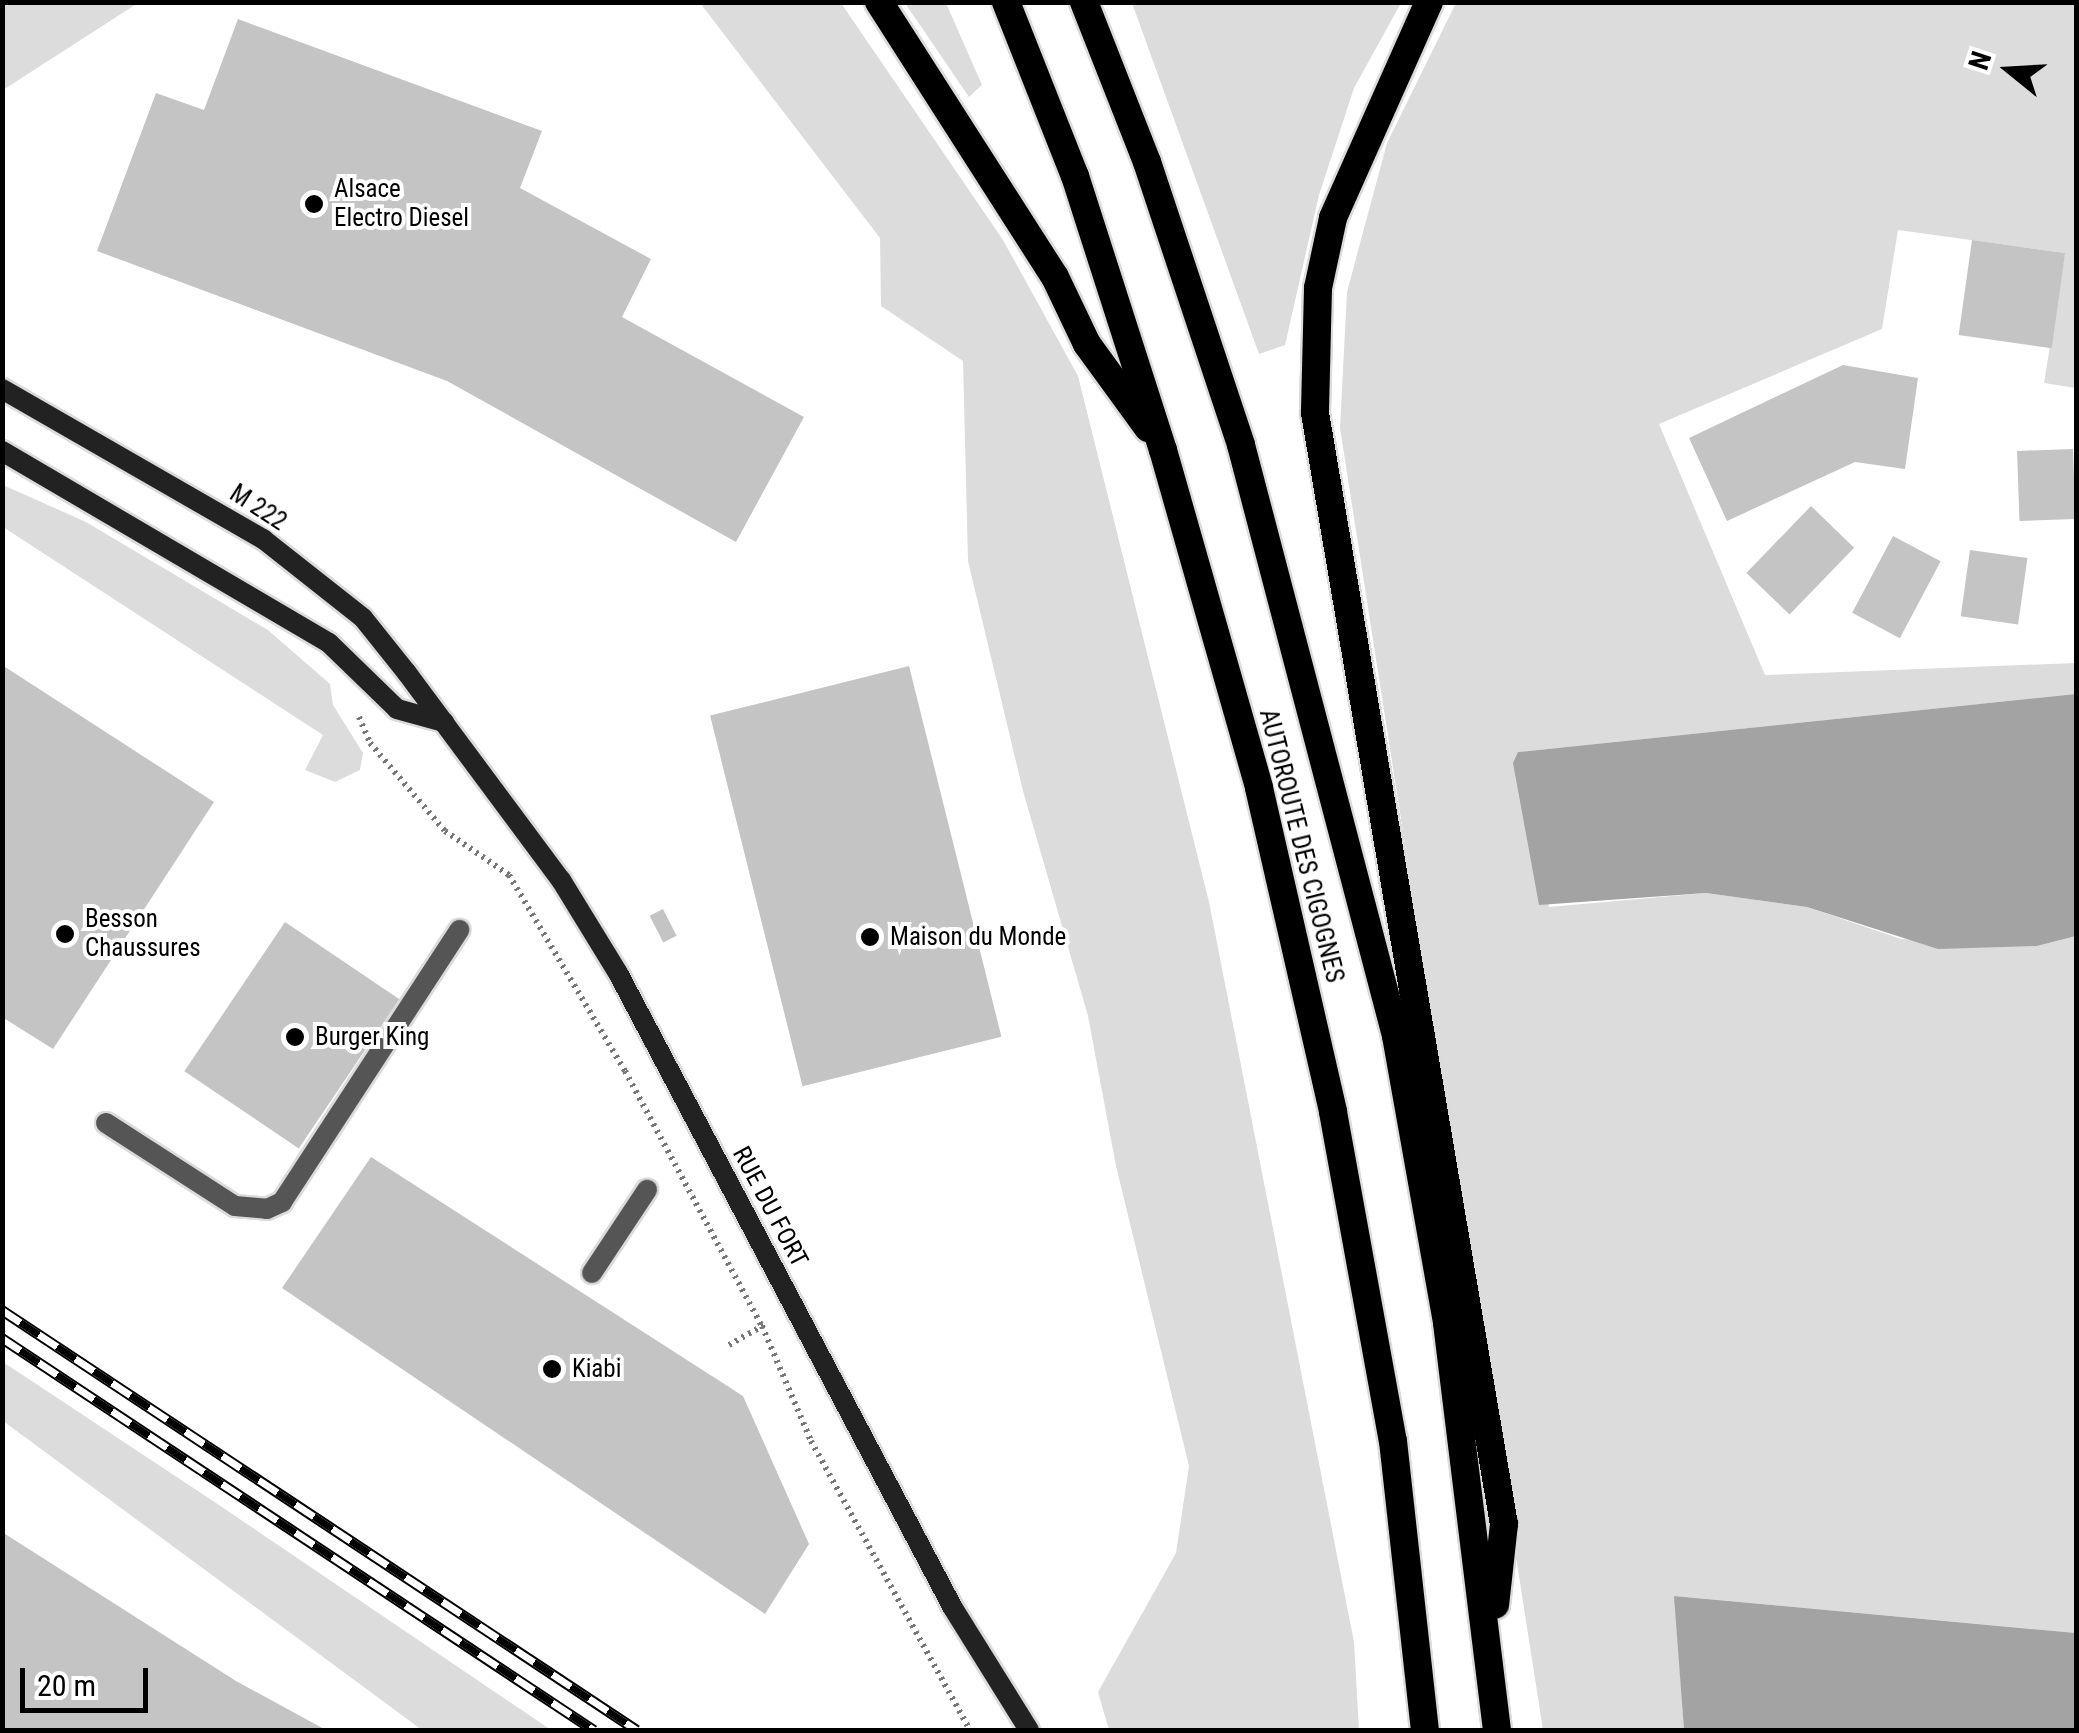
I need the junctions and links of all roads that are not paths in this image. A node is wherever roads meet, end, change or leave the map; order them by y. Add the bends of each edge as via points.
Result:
1 (880, 2) edge
2 (1006, 2) edge
3 (1084, 2) edge
4 (1430, 2) edge
5 (2, 389) edge
6 (1163, 450) junction
7 (2, 451) edge
8 (444, 722) junction
9 (459, 930) dead end
10 (106, 1123) dead end
11 (647, 1190) dead end
12 (592, 1273) dead end
13 (1490, 1646) junction
14 (1028, 1730) edge
15 (1425, 1730) edge
16 (1497, 1730) edge

1 - 6 highway via 1055,277 1087,344
2 - 6 highway, AUTOROUTE DES CIGOGNES via 1075,176
3 - 13 highway, AUTOROUTE DES CIGOGNES via 1241,445 1382,979 1448,1323
4 - 13 highway via 1333,218 1318,288 1316,413 1504,1524
5 - 8 main road, M 222 via 248,530 334,592
6 - 15 highway, AUTOROUTE DES CIGOGNES via 1259,788 1333,1112 1394,1442
7 - 8 main road via 329,643 397,709
8 - 14 main road, RUE DU FORT via 562,880 618,973 953,1608
9 - 10 lane via 282,1202 268,1209 235,1206
11 - 12 lane
13 - 16 highway, AUTOROUTE DES CIGOGNES

